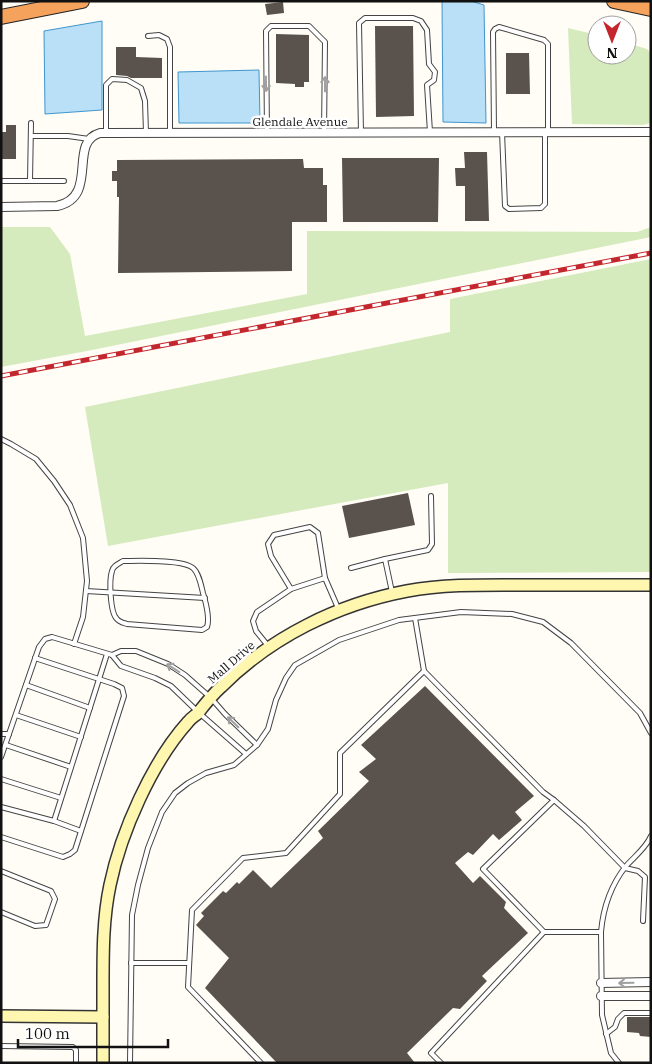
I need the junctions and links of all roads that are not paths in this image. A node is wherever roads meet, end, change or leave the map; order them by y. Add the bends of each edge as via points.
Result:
1 (82, 1) edge
2 (614, 1) edge
3 (651, 9) edge
4 (1, 17) edge
5 (148, 36) dead end
6 (31, 123) dead end
7 (430, 132) junction
8 (498, 132) junction
9 (546, 132) junction
10 (651, 132) edge
11 (106, 133) junction
12 (146, 133) junction
13 (170, 133) junction
14 (267, 133) junction
15 (324, 133) junction
16 (361, 133) junction
17 (31, 136) junction
18 (89, 139) junction
19 (1, 181) edge
20 (30, 181) junction
21 (64, 181) dead end
22 (1, 207) edge
23 (1, 439) edge
24 (431, 496) dead end
25 (385, 559) junction
26 (351, 568) dead end
27 (325, 578) junction
28 (651, 585) edge
29 (291, 589) junction
30 (86, 591) junction
31 (110, 592) junction
32 (393, 594) junction
33 (205, 598) junction
34 (339, 610) junction
35 (415, 618) junction
36 (74, 644) junction
37 (269, 648) junction
38 (110, 655) junction
39 (35, 658) junction
40 (424, 671) junction
41 (99, 679) junction
42 (26, 685) junction
43 (211, 698) junction
44 (90, 708) junction
45 (198, 712) junction
46 (16, 715) junction
47 (651, 733) edge
48 (1, 734) edge
49 (9, 734) junction
50 (81, 737) junction
51 (6, 745) junction
52 (257, 745) junction
53 (246, 754) junction
54 (1, 757) edge
55 (71, 767) junction
56 (1, 779) edge
57 (61, 798) junction
58 (554, 800) junction
59 (1, 807) edge
60 (54, 821) junction
61 (81, 830) junction
62 (651, 836) edge
63 (1, 837) edge
64 (625, 868) junction
65 (1, 871) edge
66 (1, 912) edge
67 (643, 921) dead end
68 (544, 932) junction
69 (601, 932) junction
70 (131, 963) junction
71 (189, 963) junction
72 (651, 982) edge
73 (601, 983) junction
74 (601, 996) junction
75 (651, 996) edge
76 (651, 1013) edge
77 (1, 1016) edge
78 (103, 1017) junction
79 (606, 1034) junction
80 (1, 1046) edge
81 (76, 1063) edge
82 (103, 1063) edge
83 (130, 1063) edge
84 (261, 1063) edge
85 (441, 1063) edge
86 (619, 1063) edge

1 - 4 highway
2 - 3 highway
5 - 13 lane via 167,39 170,47
6 - 17 lane
7 - 8 street, Glendale Avenue
7 - 16 street, Glendale Avenue
7 - 16 lane via 427,85 434,80 435,72 429,64 428,30 421,21 413,18 364,18 360,23
8 - 9 street, Glendale Avenue
8 - 9 lane via 505,206 510,209 544,206
8 - 9 lane via 493,32 499,27 548,44
9 - 10 street, Glendale Avenue
11 - 12 street, Glendale Avenue
11 - 12 lane via 106,85 112,79 127,80 142,88
11 - 18 street, Glendale Avenue
12 - 13 street, Glendale Avenue
13 - 14 street, Glendale Avenue
14 - 15 street, Glendale Avenue
15 -> 14 lane via 325,42 308,26 271,26 266,31
15 - 16 street, Glendale Avenue
17 - 18 lane
17 - 20 lane
18 - 22 street via 80,189 71,200 57,206
19 - 20 lane
20 - 21 lane
23 - 30 lane via 36,460 70,505 83,538
24 - 25 lane via 432,544 428,550
25 - 26 lane
25 - 32 lane
27 - 29 lane
27 - 29 lane via 318,533 310,527 274,535 268,544 271,556
27 - 34 lane
28 - 32 street, Mall Drive via 471,585
29 - 37 lane via 257,612 253,621 256,631
30 - 31 lane
30 - 36 lane via 83,617
31 - 33 lane
31 - 33 lane via 112,570 123,561 173,562 192,567
31 - 33 lane via 117,620 128,624 202,630 208,622
32 - 34 street, Mall Drive
34 - 37 street, Mall Drive via 290,633
35 - 40 lane
35 - 47 lane via 460,612 497,613 543,622 571,643 640,713
35 - 52 lane via 399,620 339,640 295,666 276,700 268,729
36 - 38 lane
36 - 39 lane via 52,637 45,639
37 - 43 street, Mall Drive
38 - 41 lane
43 -> 38 lane via 168,664 136,651
38 - 45 lane via 121,666 171,686
39 - 41 lane
39 - 42 lane
40 - 58 lane
40 - 71 lane via 340,753 340,794 286,854 243,858 192,910
41 - 44 lane
41 - 61 lane via 122,688 124,696
42 - 44 lane
42 - 46 lane
43 - 45 street, Mall Drive
52 -> 43 lane
44 - 50 lane
45 - 53 lane
45 - 78 street, Mall Drive via 167,750 123,835 106,908
46 - 49 lane
46 - 50 lane
48 - 49 lane
49 - 51 lane
50 - 55 lane
51 - 54 lane
51 - 55 lane
52 - 53 lane
53 - 70 lane via 234,766 206,773 188,783 174,793 162,812 138,884 132,915
55 - 57 lane
56 - 57 lane
57 - 60 lane
58 - 64 lane
58 - 68 lane via 482,869
59 - 60 lane
60 - 61 lane
61 - 63 lane via 75,850 63,857
62 - 64 lane
64 - 67 lane via 638,871 645,877
64 - 69 lane via 610,892
65 - 66 lane via 51,891 55,899 46,925 35,926
68 - 69 lane
68 - 85 lane via 431,1053
69 - 73 lane
70 - 71 lane
70 - 83 lane
71 - 84 lane via 188,987
72 -> 73 street
73 - 74 lane
74 - 75 street
74 - 79 lane
76 - 79 lane via 624,1013
77 - 78 street
78 - 82 street, Mall Drive
79 - 86 lane via 611,1053
80 - 81 lane via 73,1048 76,1050

